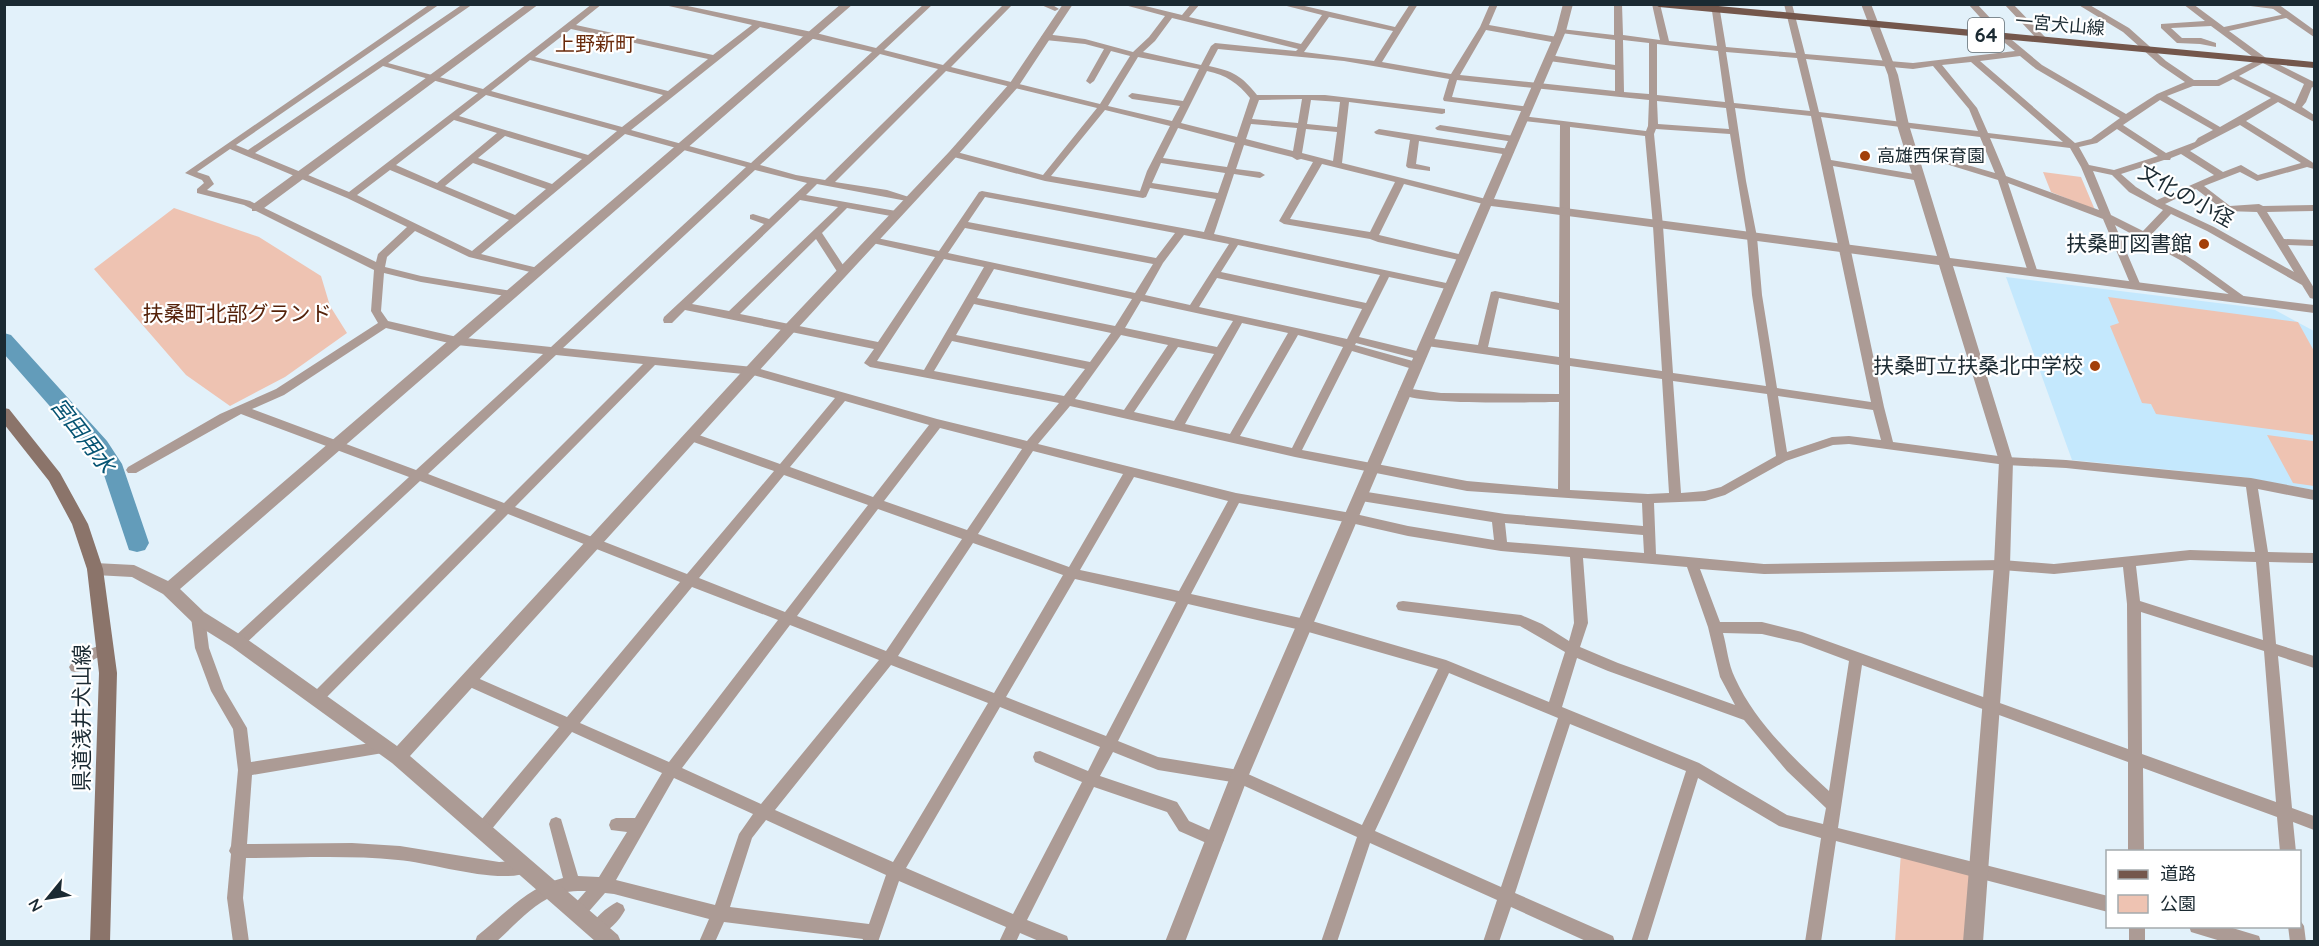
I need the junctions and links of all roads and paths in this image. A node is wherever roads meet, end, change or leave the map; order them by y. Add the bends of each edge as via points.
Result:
1 (436, 4) edge
2 (469, 4) edge
3 (534, 4) edge
4 (598, 4) edge
5 (664, 4) edge
6 (724, 4) edge
7 (929, 4) edge
8 (1009, 4) edge
9 (1043, 4) edge
10 (1068, 4) edge
11 (1125, 4) edge
12 (1196, 4) edge
13 (1283, 4) edge
14 (1414, 4) edge
15 (1494, 4) edge
16 (1569, 4) edge
17 (1618, 4) edge
18 (1657, 4) edge
19 (1788, 4) edge
20 (1866, 4) edge
21 (1972, 4) edge
22 (2008, 4) edge
23 (2081, 4) edge
24 (2187, 4) edge
25 (2239, 4) edge
26 (844, 5) edge
27 (1666, 5) edge
28 (1140, 6) edge
29 (2272, 6) edge
30 (1055, 9) dead end
31 (1716, 11) junction
32 (713, 14) junction
33 (1172, 14) junction
34 (1327, 14) junction
35 (2287, 15) junction
36 (1791, 17) junction
37 (1184, 18) junction
38 (2213, 23) junction
39 (758, 24) junction
40 (1874, 24) junction
41 (570, 26) junction
42 (1484, 27) junction
43 (1398, 30) junction
44 (2226, 33) junction
45 (2314, 34) edge
46 (812, 35) junction
47 (1559, 35) junction
48 (1046, 37) junction
49 (2003, 37) junction
50 (1620, 38) junction
51 (2043, 40) junction
52 (1653, 41) junction
53 (1665, 42) junction
54 (2213, 45) junction
55 (1109, 48) junction
56 (1721, 49) junction
57 (1300, 50) junction
58 (2148, 50) junction
59 (879, 51) junction
60 (2022, 53) junction
61 (2198, 54) junction
62 (1135, 55) junction
63 (1801, 56) junction
64 (531, 58) junction
65 (715, 58) junction
66 (1549, 58) junction
67 (1974, 60) junction
68 (2263, 60) junction
69 (1887, 63) junction
70 (384, 64) junction
71 (1376, 64) junction
72 (1936, 64) junction
73 (2314, 65) edge
74 (945, 68) junction
75 (1203, 68) junction
76 (1618, 68) junction
77 (2233, 76) junction
78 (1454, 77) junction
79 (433, 78) junction
80 (1090, 81) dead end
81 (2192, 83) junction
82 (2312, 84) edge
83 (1014, 85) junction
84 (1538, 86) junction
85 (486, 92) junction
86 (671, 94) junction
87 (1620, 95) junction
88 (1132, 96) dead end
89 (2160, 96) junction
90 (1254, 98) junction
91 (1307, 98) junction
92 (1651, 98) junction
93 (2278, 98) junction
94 (1447, 99) junction
95 (1345, 100) junction
96 (1185, 104) junction
97 (1729, 104) junction
98 (1102, 108) junction
99 (2296, 108) junction
100 (1442, 111) junction
101 (1525, 113) junction
102 (1815, 114) junction
103 (453, 117) junction
104 (2127, 119) junction
105 (2314, 119) edge
106 (1247, 121) junction
107 (2240, 121) junction
108 (1565, 123) junction
109 (1903, 125) junction
110 (2118, 125) junction
111 (1174, 126) junction
112 (1302, 126) junction
113 (1440, 128) junction
114 (1342, 130) junction
115 (1651, 130) junction
116 (2219, 130) junction
117 (624, 131) junction
118 (504, 132) junction
119 (1379, 132) dead end
120 (1734, 132) junction
121 (1983, 135) junction
122 (1415, 137) junction
123 (1436, 141) junction
124 (1240, 142) junction
125 (230, 146) junction
126 (683, 146) junction
127 (1512, 146) junction
128 (2073, 146) junction
129 (2183, 151) junction
130 (1912, 152) junction
131 (248, 154) junction
132 (953, 154) junction
133 (1297, 156) junction
134 (589, 158) junction
135 (2167, 158) junction
136 (472, 159) junction
137 (1158, 160) junction
138 (1318, 162) junction
139 (1827, 162) junction
140 (390, 166) junction
141 (752, 166) junction
142 (1337, 166) junction
143 (2312, 166) edge
144 (2086, 167) junction
145 (1427, 169) dead end
146 (1229, 171) junction
147 (2115, 173) junction
148 (1260, 175) dead end
149 (303, 176) junction
150 (1999, 176) junction
151 (2222, 176) junction
152 (1045, 178) junction
153 (1920, 178) junction
154 (814, 182) junction
155 (1400, 182) junction
156 (828, 183) junction
157 (1148, 185) junction
158 (2197, 185) junction
159 (438, 187) junction
160 (553, 188) junction
161 (350, 196) junction
162 (799, 197) junction
163 (1222, 197) junction
164 (909, 200) junction
165 (1487, 202) junction
166 (2157, 204) junction
167 (844, 206) junction
168 (2259, 207) junction
169 (256, 208) junction
170 (2314, 208) edge
171 (2169, 210) junction
172 (1565, 213) junction
173 (896, 214) junction
174 (753, 217) dead end
175 (2106, 218) junction
176 (515, 219) junction
177 (771, 223) junction
178 (962, 224) junction
179 (1658, 226) junction
180 (413, 227) junction
181 (816, 232) junction
182 (1181, 232) junction
183 (1208, 236) junction
184 (1373, 236) junction
185 (2144, 236) junction
186 (1752, 237) junction
187 (872, 240) junction
188 (2280, 242) junction
189 (1234, 243) junction
190 (2314, 243) edge
191 (1846, 249) junction
192 (473, 255) junction
193 (943, 256) junction
194 (1463, 258) junction
195 (1159, 262) junction
196 (1947, 262) junction
197 (991, 265) junction
198 (379, 268) junction
199 (538, 271) junction
200 (842, 271) junction
201 (1386, 273) junction
202 (2033, 273) junction
203 (1213, 274) junction
204 (2306, 283) junction
205 (2136, 286) junction
206 (1451, 287) junction
207 (511, 294) junction
208 (1138, 297) junction
209 (972, 300) junction
210 (2244, 300) junction
211 (685, 306) junction
212 (1368, 307) junction
213 (1564, 307) junction
214 (2314, 307) edge
215 (1193, 308) junction
216 (732, 315) junction
217 (1240, 318) junction
218 (668, 320) dead end
219 (384, 324) junction
220 (791, 327) junction
221 (1118, 331) junction
222 (1295, 331) junction
223 (949, 338) junction
224 (457, 341) junction
225 (1175, 343) junction
226 (1352, 343) junction
227 (880, 346) junction
228 (554, 351) junction
229 (1482, 351) junction
230 (1221, 352) junction
231 (1421, 355) junction
232 (651, 362) junction
233 (1565, 363) junction
234 (1091, 366) junction
235 (753, 371) junction
236 (927, 374) junction
237 (1666, 377) junction
238 (1772, 391) junction
239 (1404, 392) junction
240 (843, 396) junction
241 (1564, 398) junction
242 (1067, 401) junction
243 (1878, 407) junction
244 (242, 410) junction
245 (4, 413) edge
246 (1125, 415) junction
247 (937, 423) junction
248 (1177, 427) junction
249 (692, 437) junction
250 (1233, 439) junction
251 (1888, 443) junction
252 (337, 444) junction
253 (1031, 445) junction
254 (1295, 453) junction
255 (1782, 458) junction
256 (2006, 461) junction
257 (1372, 467) junction
258 (782, 468) junction
259 (132, 470) dead end
260 (1131, 472) junction
261 (420, 475) junction
262 (2252, 483) junction
263 (1563, 494) junction
264 (2314, 495) edge
265 (1361, 496) junction
266 (1675, 496) junction
267 (1236, 498) junction
268 (1648, 499) junction
269 (874, 503) junction
270 (505, 507) junction
271 (1351, 518) junction
272 (1498, 519) junction
273 (1649, 531) junction
274 (970, 536) junction
275 (594, 543) junction
276 (1501, 546) junction
277 (1576, 553) junction
278 (2262, 556) junction
279 (1650, 558) junction
280 (2314, 558) edge
281 (2129, 562) junction
282 (1692, 563) junction
283 (2002, 565) junction
284 (95, 569) junction
285 (1072, 573) junction
286 (690, 580) junction
287 (169, 589) junction
288 (1185, 597) junction
289 (2134, 604) junction
290 (1403, 606) dead end
291 (198, 617) junction
292 (787, 620) junction
293 (1305, 625) junction
294 (1715, 627) junction
295 (238, 642) junction
296 (2270, 648) junction
297 (106, 649) junction
298 (1573, 650) junction
299 (889, 658) junction
300 (1856, 659) junction
301 (2314, 662) edge
302 (1446, 666) junction
303 (76, 667) dead end
304 (468, 680) junction
305 (316, 699) junction
306 (997, 701) junction
307 (1992, 706) junction
308 (1560, 713) junction
309 (1749, 716) junction
310 (570, 724) junction
311 (1109, 745) junction
312 (390, 752) junction
313 (1040, 757) dead end
314 (2135, 757) junction
315 (1694, 768) junction
316 (245, 770) junction
317 (670, 772) junction
318 (1239, 777) junction
319 (1092, 778) junction
320 (1833, 805) junction
321 (765, 812) junction
322 (2284, 812) junction
323 (2314, 823) edge
324 (556, 824) dead end
325 (616, 825) dead end
326 (640, 825) junction
327 (481, 831) junction
328 (1366, 833) junction
329 (1828, 834) junction
330 (1216, 840) junction
331 (2136, 850) edge
332 (2288, 850) edge
333 (237, 851) junction
334 (526, 867) junction
335 (897, 870) junction
336 (1980, 871) junction
337 (572, 883) junction
338 (604, 885) junction
339 (550, 888) junction
340 (1507, 896) junction
341 (2106, 903) edge
342 (617, 910) dead end
343 (578, 912) junction
344 (720, 913) junction
345 (1016, 923) junction
346 (2201, 928) edge
347 (597, 929) junction
348 (872, 937) edge
349 (100, 942) edge
350 (240, 942) edge
351 (483, 942) edge
352 (611, 942) edge
353 (707, 942) edge
354 (1007, 942) edge
355 (1061, 942) edge
356 (1175, 942) edge
357 (1329, 942) edge
358 (1491, 942) edge
359 (1606, 942) edge
360 (1639, 942) edge
361 (1813, 942) edge
362 (1973, 942) edge
363 (2253, 942) edge

1 - 125 street
2 - 70 street
3 - 79 street
4 - 41 street
5 - 32 street
6 - 32 street
7 - 59 street
8 - 74 street
9 - 30 street
10 - 48 street
11 - 28 street
12 - 37 street
13 - 34 street
14 - 43 street
15 - 42 street
16 - 47 street
17 - 50 street
18 - 27 main road, 一宮犬山線 / 64
18 - 53 street
19 - 36 street
20 - 40 street
21 - 49 street
22 - 51 street
23 - 58 street via 2126,30
24 - 38 street
25 - 29 street
26 - 46 street
27 - 31 main road, 一宮犬山線 / 64
28 - 33 street
29 - 35 street
31 - 36 main road, 一宮犬山線 / 64
31 - 56 street
32 - 39 street
33 - 37 street
33 - 62 street
34 - 43 street
34 - 57 street
35 - 44 street
35 - 45 street
36 - 40 main road, 一宮犬山線 / 64
36 - 63 street
37 - 57 street
38 - 44 street
38 - 54 street via 2164,26 2180,41
39 - 46 street
39 - 65 street
40 - 49 main road, 一宮犬山線 / 64
40 - 69 street
41 - 64 street
41 - 65 street
42 - 47 street
42 - 78 street
43 - 71 street
44 - 54 street
44 - 68 street
46 - 59 street
46 - 126 street
47 - 50 street
47 - 66 street
48 - 55 street
48 - 83 street
49 - 51 main road, 一宮犬山線 / 64
49 - 60 street
50 - 52 street
50 - 76 street
51 - 58 main road, 一宮犬山線 / 64
52 - 53 street
52 - 92 street
53 - 56 street
54 - 61 street
55 - 62 street
55 - 80 street
56 - 63 street
56 - 97 street
57 - 71 street
57 - 75 street via 1215,46
58 - 61 main road, 一宮犬山線 / 64
58 - 81 street
59 - 74 street
59 - 141 street
60 - 67 street
60 - 104 street
61 - 68 main road, 一宮犬山線 / 64
62 - 75 street
62 - 98 street
63 - 69 street
63 - 102 street
64 - 85 street
64 - 86 street
65 - 86 street
66 - 76 street
66 - 84 street
67 - 72 street
67 - 128 street
68 - 73 main road, 一宮犬山線 / 64
68 - 77 street
68 - 82 street
69 - 72 street
69 - 109 street
70 - 79 street
70 - 131 street
71 - 78 street
72 - 121 street via 1973,108
74 - 83 street
74 - 156 street
75 - 90 street via 1228,73
75 - 96 street
76 - 87 street
77 - 81 street via 2219,82
77 - 93 street
78 - 84 street
78 - 94 street
79 - 85 street
79 - 149 street
81 - 89 street
82 - 99 street
83 - 98 street
83 - 132 street
84 - 87 street
84 - 101 street
85 - 103 street
85 - 117 street
86 - 117 street
87 - 92 street
88 - 96 street
89 - 104 street
89 - 116 street
90 - 91 street
90 - 106 street
91 - 95 street
91 - 112 street
92 - 97 street
92 - 115 street
93 - 99 street
93 - 107 street, 文化の小径
94 - 100 street
94 - 101 street
95 - 100 street
95 - 114 street
96 - 111 street
97 - 102 street
97 - 120 street
98 - 111 street
98 - 152 street
99 - 105 street
100 - 113 street
101 - 108 street
101 - 127 street
102 - 109 street
102 - 139 street
103 - 118 street
103 - 140 street
104 - 110 street
106 - 112 street
106 - 124 street
107 - 116 street, 文化の小径
107 - 143 street
108 - 115 street
108 - 172 street
109 - 121 street
109 - 130 street
110 - 128 street via 2094,141
110 - 135 street
111 - 124 street
111 - 137 street
112 - 114 street
112 - 133 street
113 - 123 street
113 - 127 street
114 - 142 street
115 - 120 street
115 - 179 street
116 - 129 street, 文化の小径
117 - 126 street
117 - 134 street
118 - 134 street
118 - 136 street
119 - 122 street
120 - 186 street
121 - 128 street
121 - 150 street
122 - 123 street
122 - 145 street via 1411,166
123 - 127 street
124 - 133 street
124 - 146 street
125 - 131 street
125 - 169 street via 190,173 207,178 209,184 200,191
126 - 141 street
126 - 199 street
127 - 165 street
128 - 144 street
129 - 135 street, 文化の小径
129 - 151 street
130 - 150 street
130 - 153 street
131 - 149 street
132 - 152 street
132 - 164 street
133 - 138 street
134 - 160 street
135 - 147 street, 文化の小径
136 - 159 street
136 - 160 street
137 - 146 street
137 - 157 street
138 - 142 street
138 - 184 street via 1284,221
139 - 153 street
139 - 191 street
140 - 159 street
140 - 161 street
141 - 154 street
141 - 228 street
142 - 155 street
143 - 151 street via 2257,178 2241,168
144 - 147 street
144 - 175 street
146 - 148 street
146 - 163 street
147 - 166 street, 文化の小径 via 2127,186
149 - 161 street
149 - 169 street
150 - 175 street
150 - 202 street via 2011,201
151 - 158 street
152 - 157 street via 1143,195
153 - 196 street
154 - 156 street
154 - 162 street
155 - 165 street
155 - 184 street
156 - 164 street
157 - 163 street
158 - 166 street
158 - 168 street via 2228,209
159 - 176 street
160 - 176 street
161 - 180 street
162 - 167 street
162 - 177 street
163 - 183 street
164 - 173 street
165 - 172 street
165 - 194 street
166 - 171 street, 文化の小径
167 - 173 street
167 - 181 street
168 - 170 street
168 - 188 street
169 - 198 street
171 - 185 street
171 - 204 street, 文化の小径
172 - 179 street
172 - 213 street
173 - 187 street
174 - 177 street
175 - 185 street
175 - 205 street
176 - 192 street
177 - 211 street
178 - 182 street via 982,194
178 - 193 street
178 - 195 street
179 - 186 street
179 - 237 street
180 - 192 street
180 - 198 street via 382,256
181 - 200 street
181 - 216 street
182 - 183 street
182 - 195 street
183 - 189 street
184 - 194 street
185 - 210 street via 2183,257
186 - 191 street
186 - 238 street
187 - 193 street
187 - 200 street
188 - 190 street
188 - 204 street
189 - 201 street
189 - 203 street
191 - 196 street
191 - 243 street
192 - 199 street
193 - 197 street
193 - 227 street
194 - 206 street
195 - 208 street
196 - 202 street
196 - 256 street
197 - 208 street
197 - 209 street
198 - 207 street
198 - 219 street via 376,311
199 - 207 street
200 - 220 street
201 - 206 street
201 - 212 street
202 - 205 street
203 - 212 street
203 - 215 street
204 - 214 street
205 - 210 street
206 - 231 street
207 - 224 street
208 - 215 street
208 - 221 street
209 - 221 street
209 - 223 street
210 - 214 street
211 - 216 street
211 - 218 street
212 - 226 street
213 - 229 street via 1495,294
213 - 233 street
215 - 217 street
216 - 220 street
217 - 222 street
217 - 230 street
219 - 224 street
219 - 244 street via 280,392
220 - 227 street
220 - 235 street
221 - 225 street
221 - 234 street
222 - 226 street
222 - 250 street
223 - 234 street
223 - 236 street
224 - 228 street
224 - 252 street
225 - 230 street
225 - 246 street
226 - 231 street
226 - 254 street
227 - 236 street via 870,363
228 - 232 street
228 - 261 street
229 - 231 street
229 - 233 street
230 - 248 street
231 - 239 street
232 - 235 street
232 - 270 street
233 - 237 street
233 - 241 street
234 - 242 street
235 - 240 street
235 - 249 street
236 - 242 street
237 - 238 street
237 - 266 street
238 - 243 street
238 - 255 street
239 - 241 street via 1441,397
239 - 257 street
240 - 247 street
240 - 258 street
241 - 263 street
242 - 246 street
242 - 253 street
243 - 251 street
244 - 252 street
244 - 259 street
245 - 284 main road, 県道浅井犬山線 via 55,477 80,524
246 - 248 street
247 - 253 street
247 - 269 street
248 - 250 street
249 - 258 street
249 - 275 street
250 - 254 street
251 - 255 street via 1832,441
251 - 256 street
252 - 261 street
252 - 287 street
253 - 260 street
253 - 274 street
254 - 257 street
255 - 266 street via 1725,490 1705,496
256 - 262 street
256 - 283 street
257 - 263 street via 1467,486
257 - 265 street
258 - 269 street
258 - 286 street
260 - 267 street
260 - 285 street
261 - 270 street
261 - 295 street
262 - 264 street
262 - 278 street
263 - 268 street
265 - 271 street
265 - 272 street
266 - 268 street
267 - 271 street
267 - 288 street
268 - 273 street
269 - 274 street
269 - 292 street
270 - 275 street
270 - 305 street
271 - 276 street
271 - 293 street
272 - 273 street
272 - 276 street
273 - 279 street
274 - 285 street
274 - 299 street
275 - 286 street
275 - 304 street
276 - 277 street
277 - 279 street
277 - 298 street via 1581,623
278 - 280 street
278 - 281 street via 2190,555
278 - 296 street
279 - 282 street
281 - 283 street via 2054,568
281 - 289 street
282 - 283 street via 1764,569
282 - 294 street
283 - 307 street
284 - 287 street via 134,571
284 - 297 main road, 県道浅井犬山線
285 - 288 street
285 - 306 street
286 - 292 street
286 - 310 street
287 - 291 street
288 - 293 street
288 - 311 street
289 - 296 street
289 - 314 street
290 - 298 street via 1521,621
291 - 295 street
291 - 316 street via 202,648 214,681 240,728
292 - 299 street
292 - 317 street
293 - 302 street
293 - 318 street
294 - 300 street via 1762,628 1802,638
294 - 309 street via 1727,678
295 - 305 street
296 - 301 street
296 - 322 street
297 - 303 street via 88,656
297 - 349 main road, 県道浅井犬山線 via 108,727
298 - 308 street
298 - 309 street
299 - 306 street
299 - 321 street
300 - 307 street
300 - 320 street
302 - 308 street
302 - 328 street
304 - 310 street
304 - 312 street
305 - 312 street
306 - 311 street
306 - 335 street
307 - 314 street
307 - 336 street
308 - 315 street
308 - 340 street
309 - 320 street via 1792,766
310 - 317 street
310 - 327 street
311 - 318 street via 1158,763
311 - 319 street
312 - 316 street
312 - 327 street
313 - 319 street
314 - 322 street
314 - 331 street
315 - 329 street via 1784,821
315 - 360 street
316 - 333 street
317 - 321 street
317 - 326 street
318 - 328 street
318 - 330 street
319 - 330 street via 1172,807 1184,826
319 - 345 street
320 - 329 street
321 - 335 street
321 - 344 street via 746,834
322 - 323 street
322 - 332 street
324 - 337 street
325 - 326 street
326 - 338 street
327 - 334 street
328 - 340 street
328 - 357 street
329 - 336 street
329 - 361 street
330 - 356 street
333 - 334 street via 352,850 400,853 499,869
333 - 350 street via 235,898
334 - 339 street
335 - 345 street
335 - 348 street
336 - 341 street
336 - 362 street
337 - 338 street
337 - 339 street
338 - 343 street
338 - 344 street
339 - 343 street
339 - 351 street
340 - 358 street
340 - 359 street
342 - 347 street
343 - 347 street
344 - 348 street
344 - 353 street
345 - 354 street
345 - 355 street
346 - 363 street
347 - 352 street

